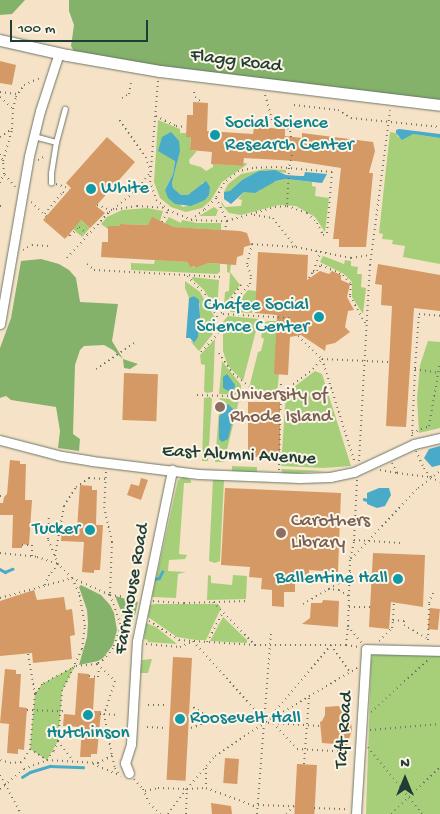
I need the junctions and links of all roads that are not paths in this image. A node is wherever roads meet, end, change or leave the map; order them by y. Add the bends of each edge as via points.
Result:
1 (0, 40) edge
2 (59, 53) junction
3 (440, 105) edge
4 (65, 109) dead end
5 (34, 136) junction
6 (56, 142) junction
7 (51, 184) road end
8 (0, 324) edge
9 (440, 438) edge
10 (0, 440) edge
11 (172, 470) junction
12 (439, 651) edge
13 (129, 773) road end
14 (356, 814) edge

1 - 2 street, Flagg Road
2 - 3 street, Flagg Road via 167,72
2 - 5 street
4 - 6 lane
5 - 6 lane
5 - 8 street
6 - 7 lane
9 - 11 street, East Alumni Avenue via 414,444 359,469 330,477 279,478
10 - 11 street, East Alumni Avenue via 62,456
11 - 13 street, Farmhouse Road via 137,641 131,744 125,763
12 - 14 street, Taft Road via 369,649 365,662

